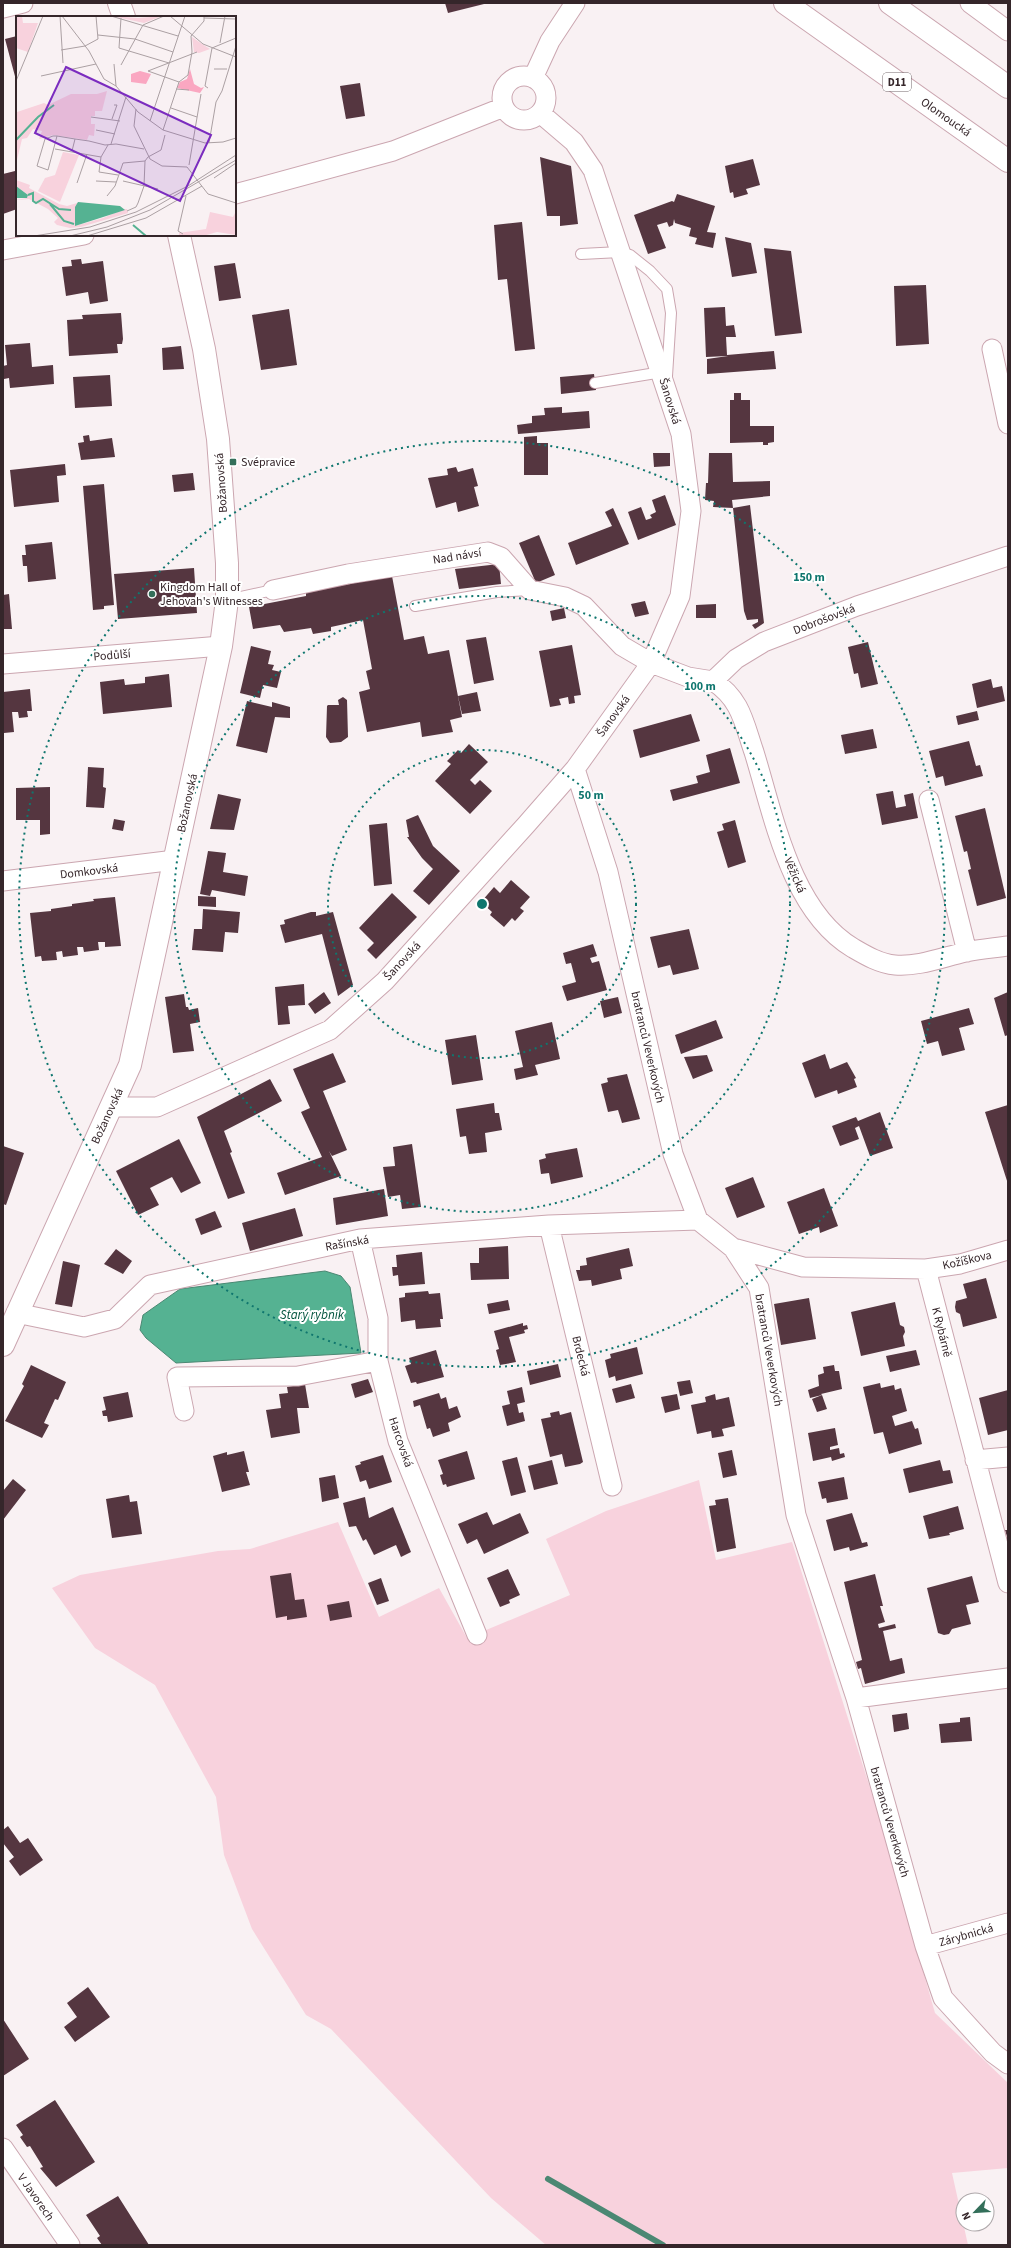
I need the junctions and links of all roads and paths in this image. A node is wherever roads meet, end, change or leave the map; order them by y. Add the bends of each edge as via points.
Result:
1 (23, 3) edge
2 (119, 3) edge
3 (575, 3) edge
4 (785, 3) edge
5 (890, 3) edge
6 (970, 3) edge
7 (3, 8) edge
8 (124, 16) edge
9 (1008, 31) edge
10 (533, 78) junction
11 (1008, 87) edge
12 (504, 107) junction
13 (540, 113) junction
14 (1008, 161) edge
15 (236, 194) edge
16 (79, 236) edge
17 (179, 236) edge
18 (3, 250) edge
19 (620, 252) junction
20 (581, 254) dead end
21 (992, 349) dead end
22 (664, 379) junction
23 (595, 383) dead end
24 (1008, 424) edge
25 (1008, 556) edge
26 (273, 590) joint
27 (530, 590) junction
28 (227, 600) junction
29 (415, 606) dead end
30 (221, 646) junction
31 (3, 664) edge
32 (651, 664) junction
33 (713, 682) junction
34 (575, 769) junction
35 (929, 800) dead end
36 (175, 860) junction
37 (3, 881) edge
38 (1008, 946) edge
39 (968, 952) junction
40 (111, 1107) junction
41 (698, 1220) junction
42 (549, 1225) junction
43 (360, 1239) junction
44 (733, 1248) junction
45 (1008, 1250) edge
46 (926, 1269) junction
47 (16, 1313) junction
48 (3, 1345) edge
49 (378, 1361) junction
50 (184, 1411) dead end
51 (1008, 1457) edge
52 (975, 1460) junction
53 (612, 1486) dead end
54 (1008, 1583) edge
55 (477, 1635) dead end
56 (1008, 1678) edge
57 (856, 1698) junction
58 (1008, 1923) edge
59 (925, 1946) junction
60 (1008, 2064) edge
61 (3, 2148) edge
62 (70, 2245) edge

1 - 7 street
2 - 8 main road
3 - 10 street via 550,41
4 - 14 main road, Olomoucká / D11
5 - 11 main road
6 - 9 street
10 - 12 street via 522,76 508,82 502,97
10 - 13 street via 545,91 545,105
12 - 13 street via 518,120 527,120
12 - 15 street via 393,151
13 - 19 street, Šanovská via 574,142 594,170
16 - 18 street
17 - 28 main road, Božanovská via 204,349 218,440
19 - 20 lane
19 - 22 street, Šanovská
19 - 22 lane via 630,255 650,270 667,289 671,313
21 - 24 street
22 - 23 lane
22 - 32 street, Šanovská via 681,434 690,511 680,596
25 - 33 street, Dobrošovská via 857,606 764,642 736,659
26 - 27 street, Nad návsí via 348,574 488,552 501,557
26 - 28 lane, Nad návsí
27 - 29 lane via 497,592
27 - 32 street via 565,597 584,606 622,646
28 - 30 main road, Božanovská
30 - 31 street, Podůlší
30 - 36 main road, Božanovská
32 - 33 street via 688,677
32 - 34 street, Šanovská
33 - 39 street, Věžická via 727,690 735,700 790,866 806,900 832,933 868,957 894,966 919,964
34 - 40 street, Šanovská via 385,981 330,1030 157,1107
34 - 41 street, bratranců Veverkových via 608,872 673,1154
35 - 39 street
36 - 37 street, Domkovská
36 - 40 main road, Božanovská via 130,1065
38 - 39 street, Věžická
40 - 47 main road, Božanovská
41 - 42 street, Rašínská
41 - 44 street, bratranců Veverkových
42 - 43 street, Rašínská
42 - 53 street, Brdecká
43 - 47 street, Rašínská via 150,1285 115,1319 84,1327
43 - 49 street, Harcovská via 378,1318
44 - 46 street via 803,1267
44 - 57 street, bratranců Veverkových via 759,1288 796,1515
45 - 46 street, Kožíškova via 960,1264
46 - 52 street, K Rybárně
47 - 48 main road, Božanovská
49 - 50 street via 298,1376 177,1377
49 - 55 street, Harcovská via 398,1441
51 - 52 street
52 - 54 street, K Rybárně
56 - 57 street
57 - 59 street, bratranců Veverkových
58 - 59 street, Zárybnická
59 - 60 street, bratranců Veverkových via 943,1998 993,2053
61 - 62 street, V Javorech

